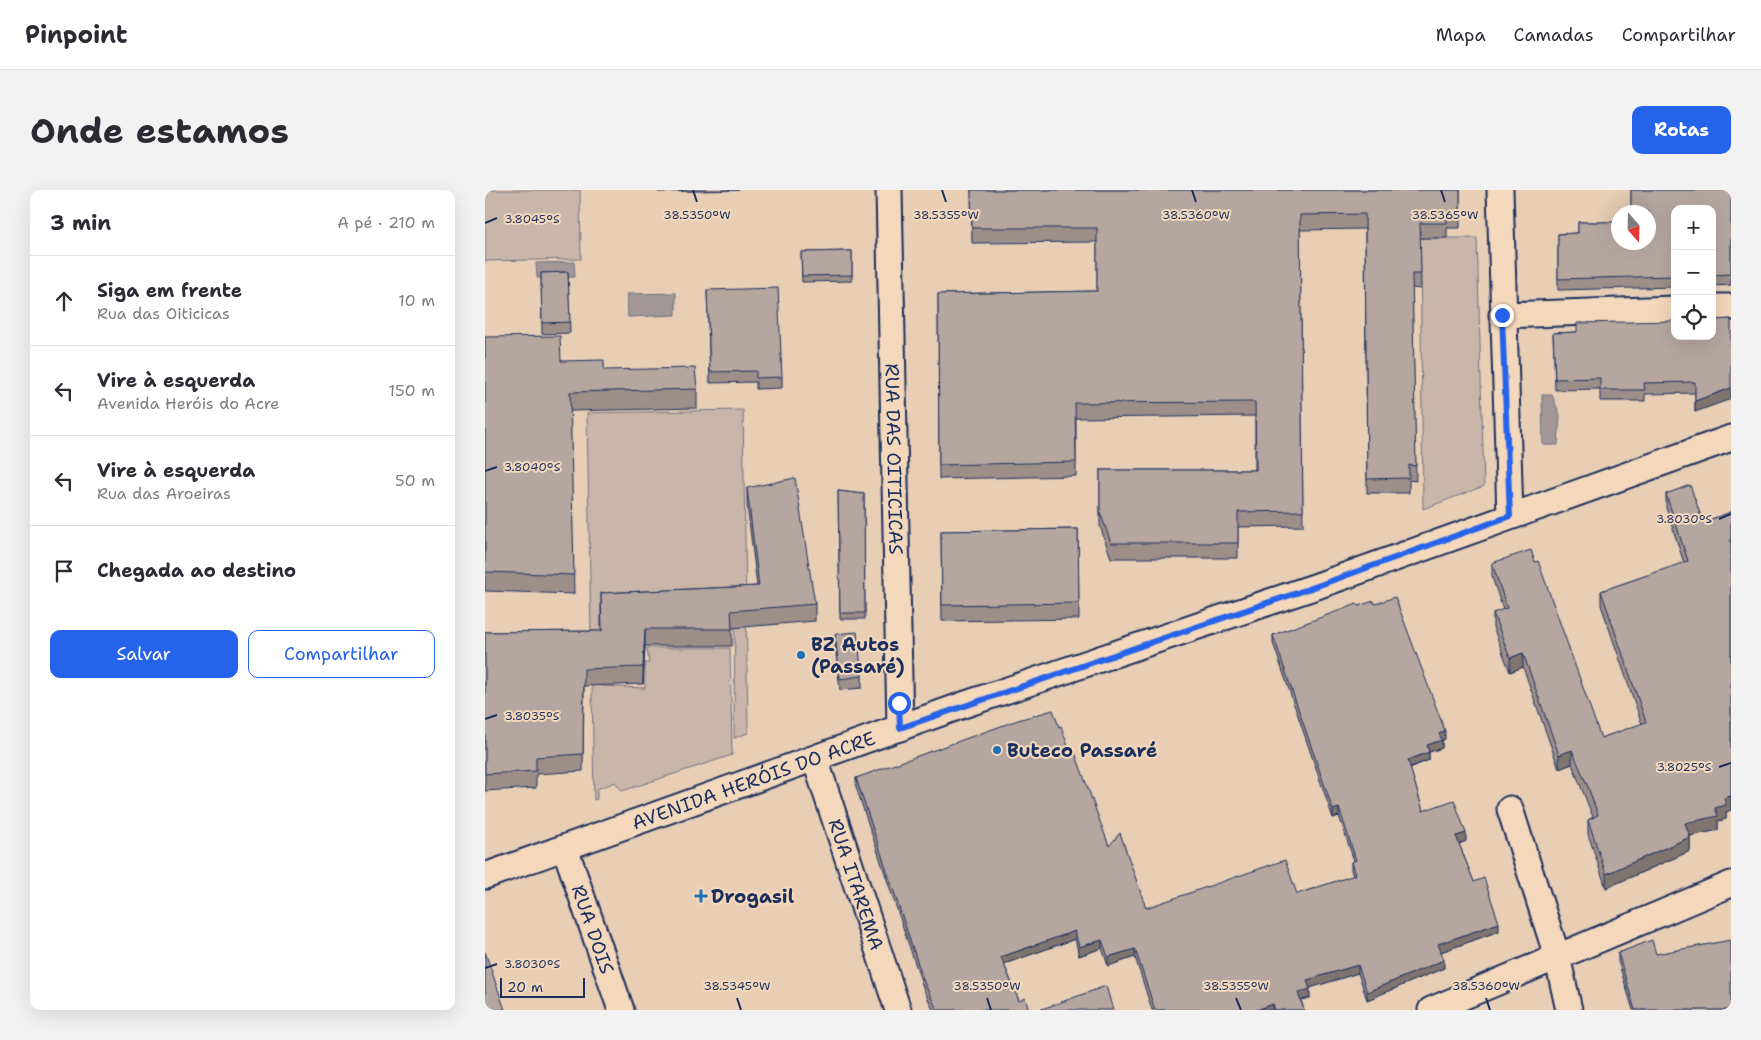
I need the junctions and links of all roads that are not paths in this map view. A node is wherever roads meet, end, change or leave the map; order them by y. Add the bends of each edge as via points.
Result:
1 (889, 190) edge
2 (1499, 190) edge
3 (1731, 307) edge
4 (1716, 308) edge
5 (1671, 309) edge
6 (1502, 315) junction
7 (1731, 438) edge
8 (1510, 516) junction
9 (900, 728) junction
10 (815, 759) junction
11 (1509, 809) dead end
12 (565, 848) junction
13 (485, 876) edge
14 (1731, 884) edge
15 (1557, 956) junction
16 (621, 1010) edge
17 (899, 1010) edge
18 (1431, 1010) edge
19 (1569, 1010) edge

1 - 9 street, RUA DAS OITICICAS
2 - 6 street
3 - 4 street
5 - 6 street
6 - 8 street
7 - 8 street, AVENIDA HERÓIS DO ACRE
8 - 9 street, AVENIDA HERÓIS DO ACRE via 1317,586
9 - 10 street, AVENIDA HERÓIS DO ACRE
10 - 12 street, AVENIDA HERÓIS DO ACRE
10 - 17 street, RUA ITAREMA
11 - 15 street
12 - 13 street, AVENIDA HERÓIS DO ACRE
12 - 16 street, RUA DOIS
14 - 15 street
15 - 18 street
15 - 19 street

